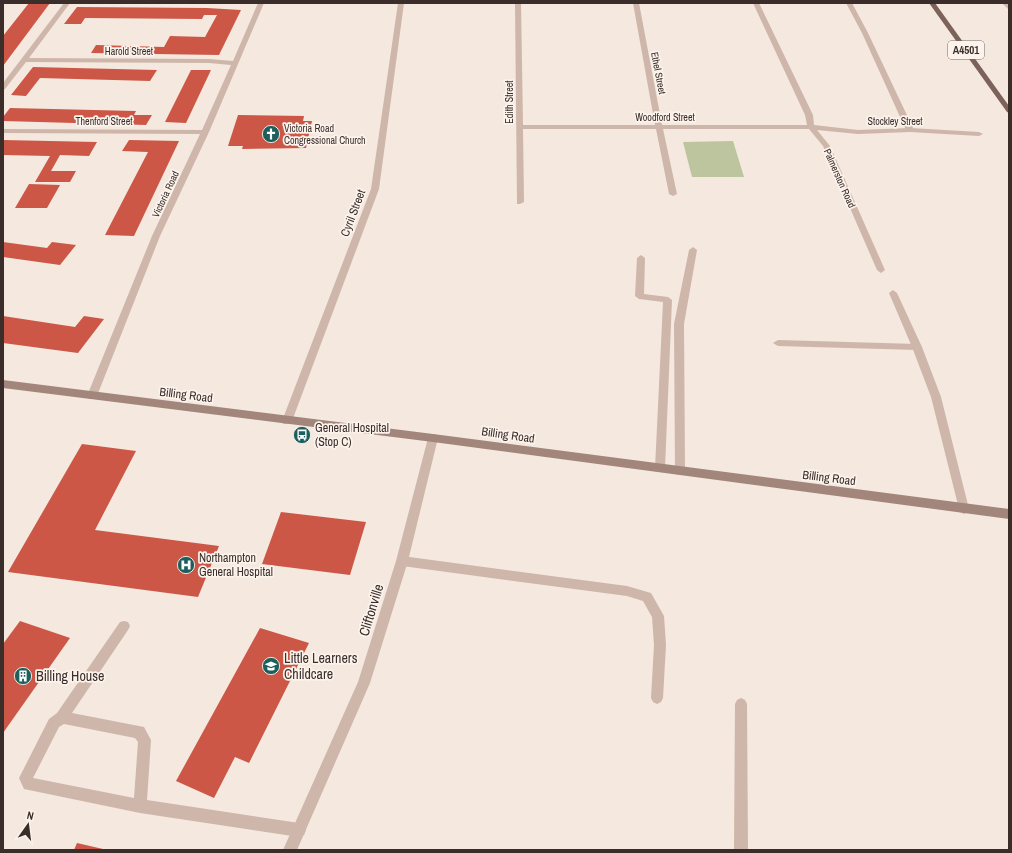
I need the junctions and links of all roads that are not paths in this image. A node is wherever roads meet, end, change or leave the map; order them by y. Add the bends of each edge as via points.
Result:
1 (67, 3) edge
2 (261, 3) edge
3 (401, 3) edge
4 (518, 3) edge
5 (636, 3) edge
6 (756, 3) edge
7 (849, 3) edge
8 (932, 3) edge
9 (1005, 3) edge
10 (1009, 8) edge
11 (23, 60) junction
12 (234, 64) junction
13 (3, 88) edge
14 (1009, 111) edge
15 (519, 127) junction
16 (659, 127) junction
17 (811, 127) junction
18 (910, 130) junction
19 (3, 131) edge
20 (205, 132) junction
21 (979, 134) dead end
22 (673, 194) dead end
23 (520, 202) dead end
24 (693, 250) dead end
25 (641, 258) dead end
26 (881, 270) dead end
27 (893, 293) dead end
28 (778, 343) dead end
29 (917, 347) junction
30 (3, 384) edge
31 (92, 396) junction
32 (287, 421) junction
33 (433, 438) junction
34 (660, 468) junction
35 (680, 471) junction
36 (964, 509) junction
37 (1009, 514) edge
38 (402, 561) junction
39 (124, 626) dead end
40 (657, 698) dead end
41 (741, 704) dead end
42 (62, 717) junction
43 (140, 806) junction
44 (299, 830) junction
45 (290, 850) edge
46 (741, 850) edge

1 - 11 street
2 - 12 street, Victoria Road
3 - 32 street, Cyril Street via 375,189
4 - 15 street, Edith Street
5 - 16 street, Ethel Street
6 - 17 street, Palmerston Road via 809,115
7 - 18 street
8 - 14 main road, A4501
9 - 10 street
11 - 12 street, Harold Street via 209,61
11 - 13 street
12 - 20 street, Victoria Road
15 - 16 street, Woodford Street
15 - 23 street, Edith Street
16 - 17 street, Woodford Street
16 - 22 street, Ethel Street
17 - 18 street, Stockley Street via 858,132
17 - 26 street, Palmerston Road via 826,146
18 - 21 street, Stockley Street
19 - 20 street, Thenford Street
20 - 31 street, Victoria Road via 156,236
24 - 35 street via 678,324
25 - 34 street via 639,296 668,300
27 - 29 street
28 - 29 street
29 - 36 street via 936,397
30 - 31 street, Billing Road
31 - 32 street, Billing Road
32 - 33 street, Billing Road
33 - 34 street, Billing Road
33 - 38 street, Cliftonville
34 - 35 street, Billing Road
35 - 36 street, Billing Road
36 - 37 street, Billing Road
38 - 40 street via 627,591 647,597 658,616 660,645
38 - 44 street, Cliftonville via 364,683
39 - 42 street
41 - 46 street
42 - 43 street via 139,732 145,740
42 - 43 street via 54,723 26,778 30,784
43 - 44 street
44 - 45 street, Cliftonville

